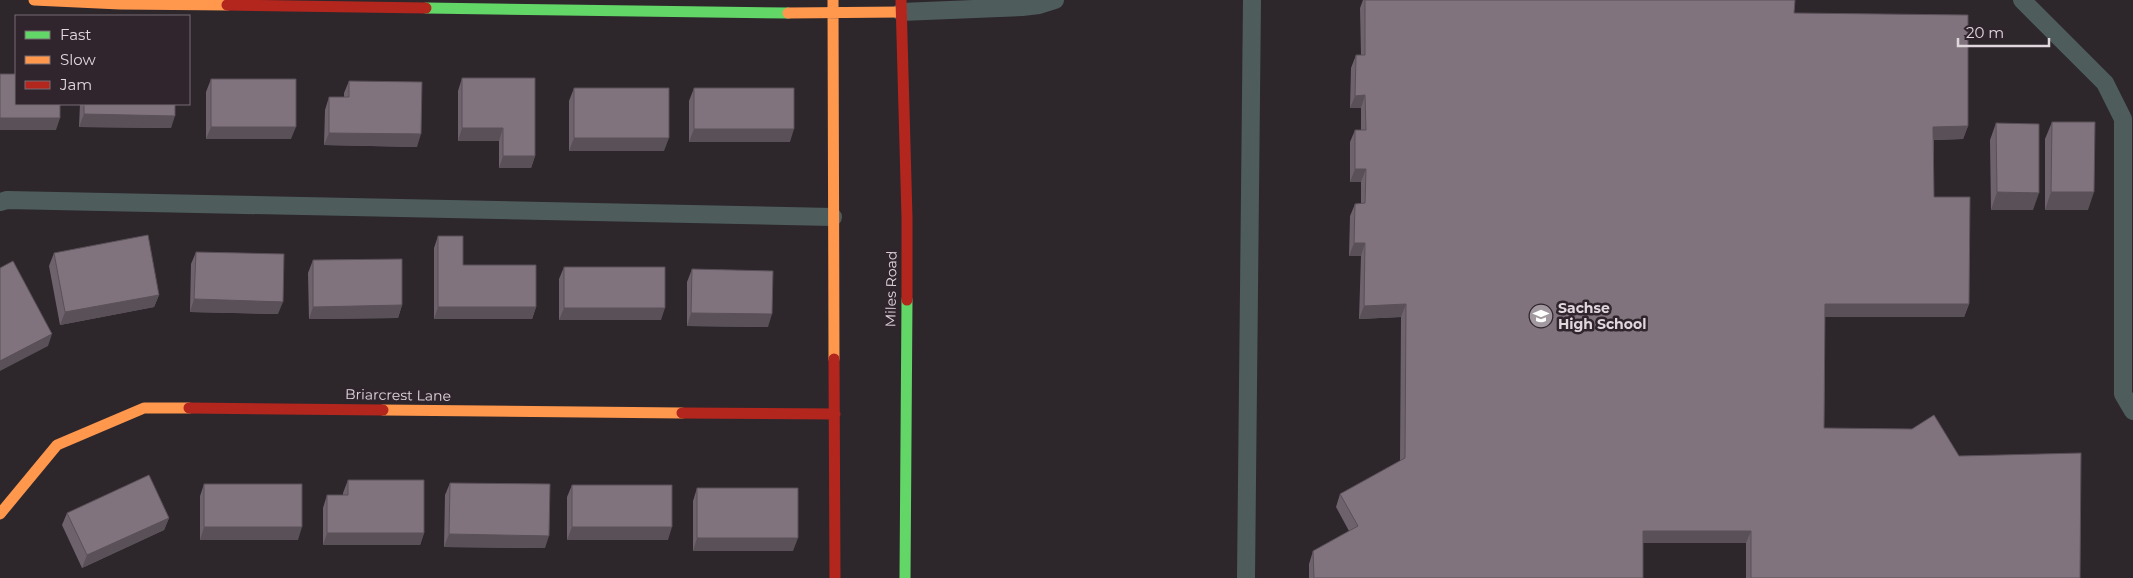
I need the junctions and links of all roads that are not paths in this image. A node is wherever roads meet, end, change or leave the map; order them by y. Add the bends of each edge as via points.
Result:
1 (34, 0) edge
2 (833, 0) edge
3 (1055, 0) edge
4 (1252, 0) edge
5 (2022, 0) edge
6 (901, 6) edge
7 (833, 13) junction
8 (0, 202) edge
9 (833, 217) junction
10 (2133, 412) edge
11 (835, 414) junction
12 (0, 514) edge
13 (835, 578) edge
14 (905, 578) edge
15 (1246, 578) edge

1 - 7 street via 120,4
2 - 7 street
3 - 6 lane via 1022,7
4 - 15 lane
5 - 10 lane via 2106,83 2123,119 2123,394
6 - 7 street
6 - 14 street, Miles Road via 907,218
7 - 9 street
8 - 9 lane
9 - 11 street
11 - 12 street, Briarcrest Lane via 144,408 57,445
11 - 13 street

